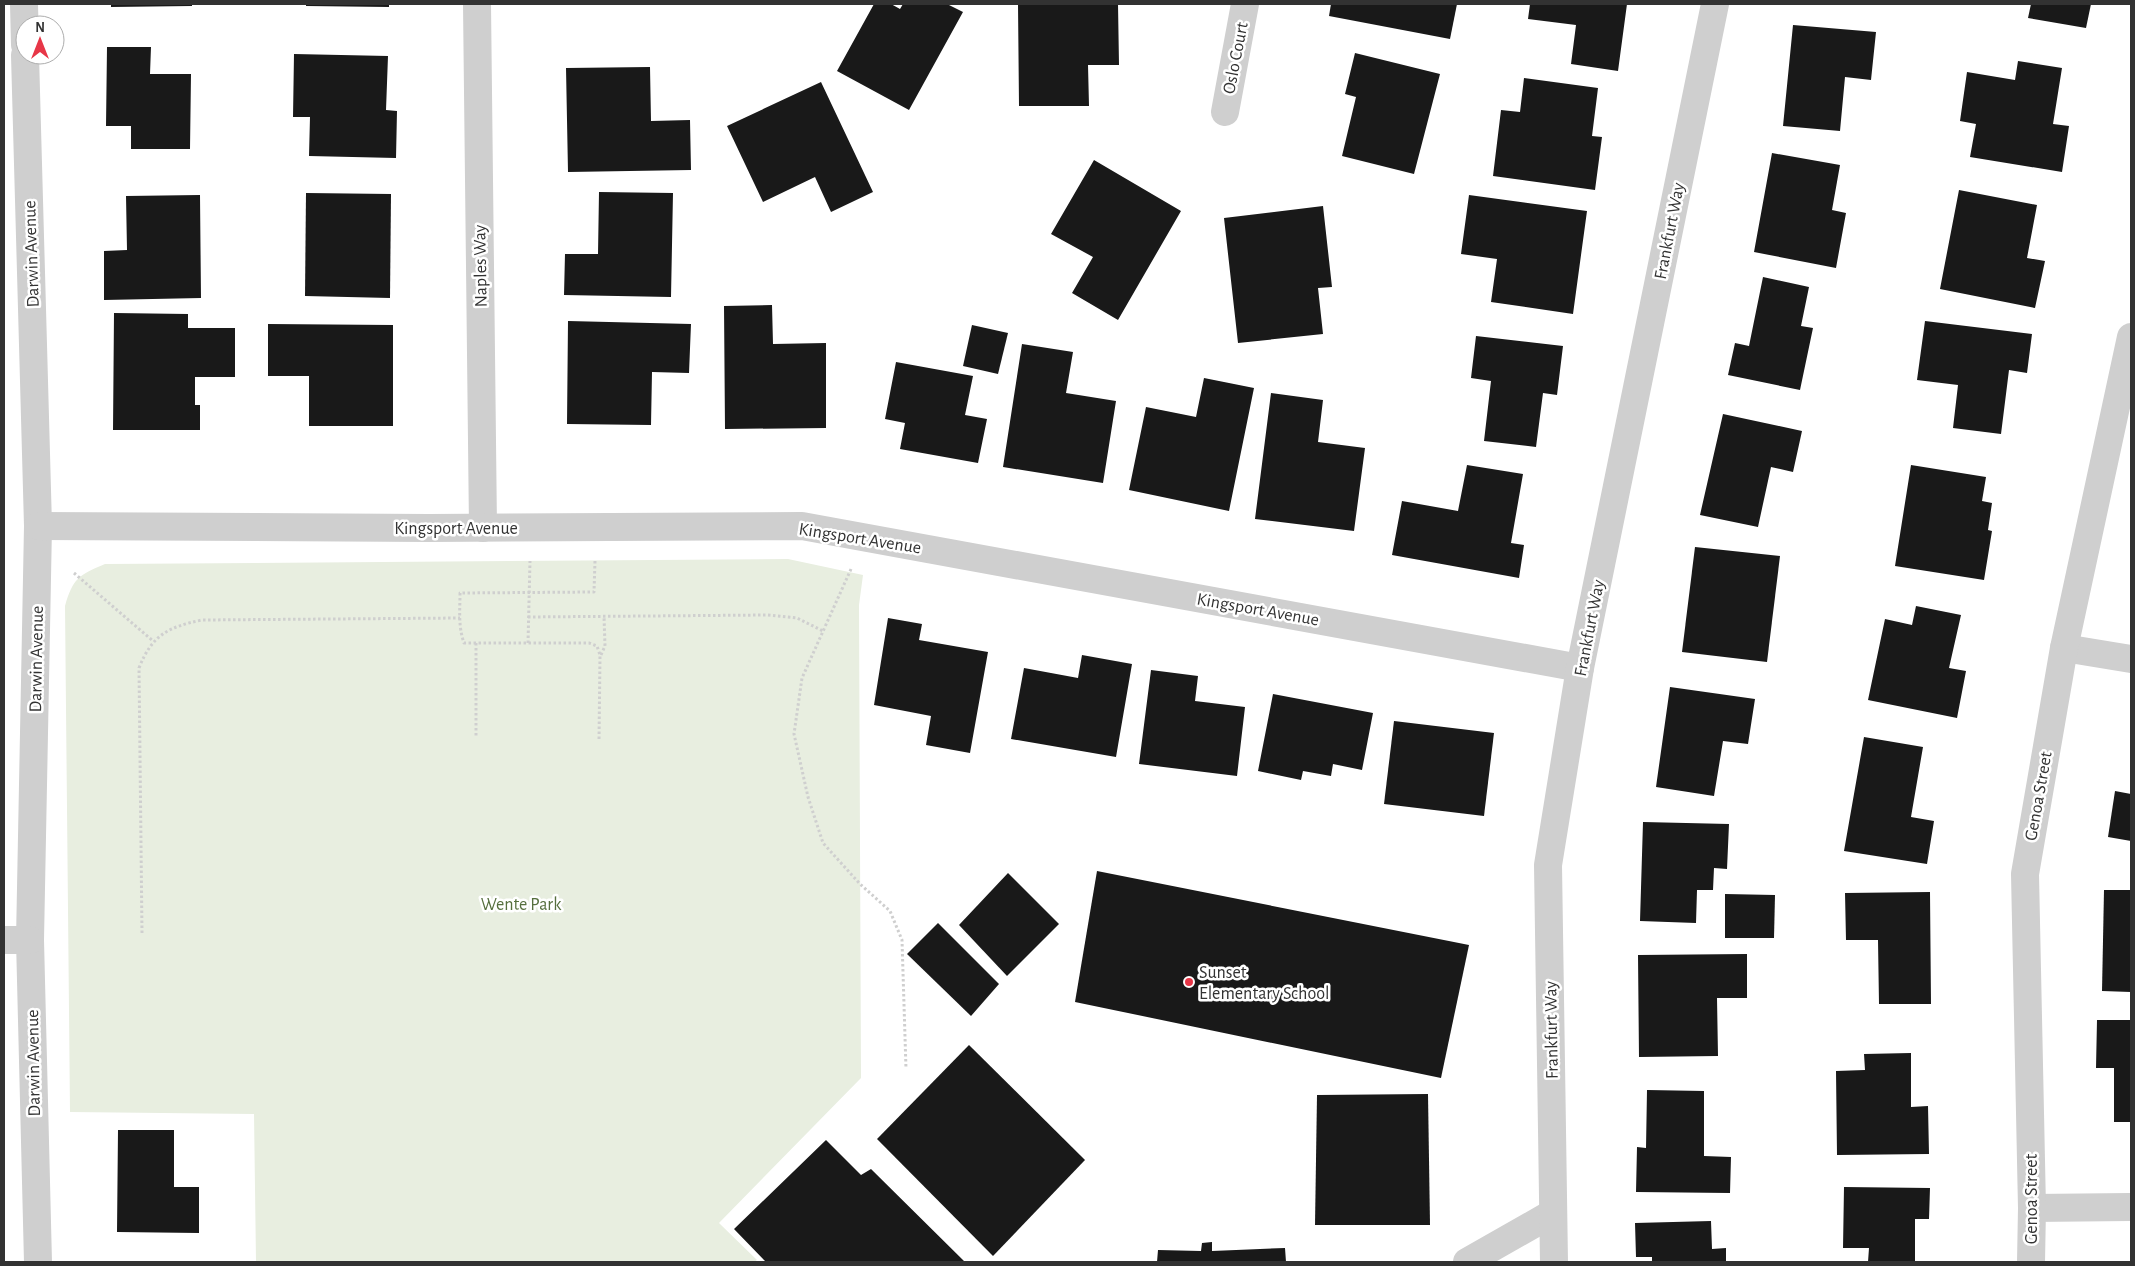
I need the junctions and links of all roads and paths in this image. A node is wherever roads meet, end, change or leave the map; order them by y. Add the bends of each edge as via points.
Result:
1 (477, 4) edge
2 (1245, 4) edge
3 (1715, 4) edge
4 (25, 65) edge
5 (1225, 112) dead end
6 (2131, 337) edge
7 (38, 526) junction
8 (483, 528) junction
9 (595, 560) dead end
10 (530, 561) dead end
11 (852, 568) dead end
12 (74, 573) dead end
13 (529, 592) junction
14 (604, 616) junction
15 (528, 617) junction
16 (460, 618) junction
17 (823, 630) junction
18 (153, 641) junction
19 (476, 643) junction
20 (528, 643) junction
21 (2064, 648) junction
22 (600, 656) junction
23 (2131, 659) edge
24 (1580, 668) junction
25 (476, 738) dead end
26 (600, 741) dead end
27 (142, 933) dead end
28 (17, 940) edge
29 (906, 1070) dead end
30 (2131, 1207) edge
31 (2032, 1208) junction
32 (1553, 1213) junction
33 (38, 1262) edge
34 (1467, 1262) edge
35 (1554, 1262) edge
36 (2031, 1262) edge

1 - 8 street, Naples Way
2 - 5 street, Oslo Court
3 - 24 street, Frankfurt Way
4 - 7 street, Darwin Avenue
6 - 21 street, Genoa Street
7 - 8 street, Kingsport Avenue
7 - 28 street, Darwin Avenue
8 - 24 street, Kingsport Avenue via 802,526
9 - 13 path via 594,592
10 - 13 path
11 - 17 path
12 - 18 path
13 - 15 path
13 - 16 path via 460,593
14 - 15 path
14 - 17 path via 767,615 797,618
14 - 22 path via 604,646
15 - 20 path
16 - 18 path via 202,620 179,625
16 - 19 path via 464,643
17 - 29 path via 802,678 794,734 808,797 823,843 890,911 902,940
18 - 27 path via 139,668
19 - 20 path
19 - 25 path
20 - 22 path via 589,643 597,646
21 - 23 street
21 - 31 street, Genoa Street via 2025,874
22 - 26 path
24 - 32 street, Frankfurt Way via 1548,865
28 - 33 street, Darwin Avenue
30 - 31 street
31 - 36 street, Genoa Street
32 - 34 street
32 - 35 street, Frankfurt Way

